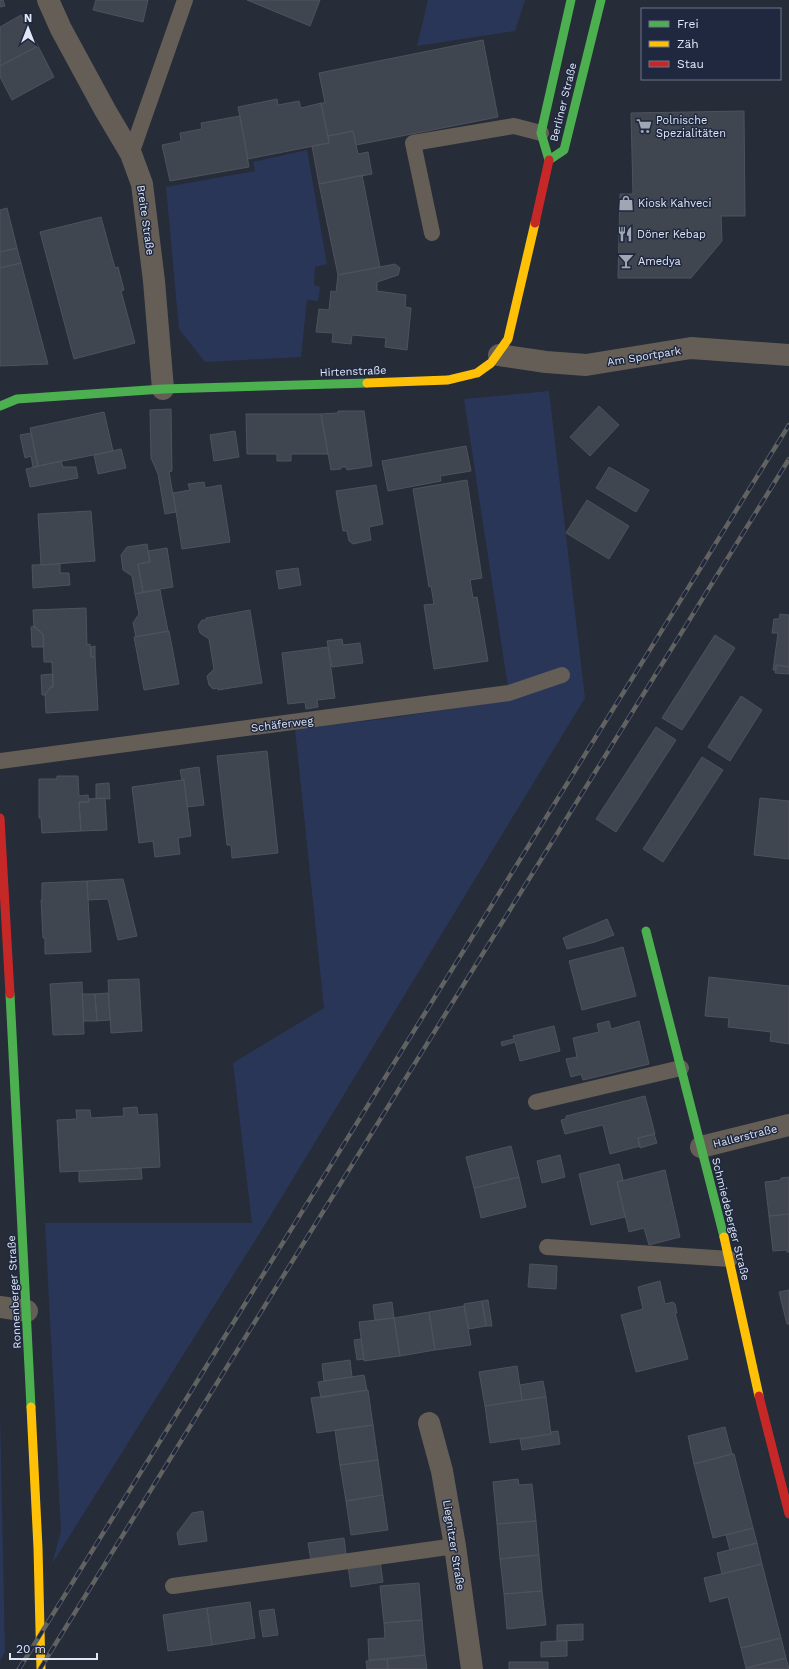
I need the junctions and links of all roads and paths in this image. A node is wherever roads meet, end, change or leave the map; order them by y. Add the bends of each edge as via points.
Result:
1 (48, 0) edge
2 (185, 0) edge
3 (571, 0) edge
4 (601, 0) edge
5 (540, 133) junction
6 (131, 154) junction
7 (549, 160) junction
8 (432, 233) dead end
9 (499, 355) junction
10 (789, 355) edge
11 (163, 390) junction
12 (0, 406) edge
13 (562, 675) dead end
14 (0, 761) edge
15 (0, 818) edge
16 (646, 931) dead end
17 (681, 1068) junction
18 (536, 1102) dead end
19 (789, 1125) edge
20 (701, 1147) junction
21 (547, 1247) dead end
22 (730, 1259) junction
23 (0, 1307) edge
24 (27, 1311) junction
25 (429, 1423) dead end
26 (789, 1514) edge
27 (455, 1546) junction
28 (173, 1586) dead end
29 (41, 1669) edge
30 (472, 1669) edge

1 - 6 street, Breite Straße via 61,29
2 - 6 lane
3 - 5 street, Berliner Straße
4 - 7 street, Berliner Straße via 564,150
5 - 7 street, Berliner Straße
5 - 8 lane via 514,126 413,143
6 - 11 street, Breite Straße via 142,184 154,281
7 - 9 street, Hirtenstraße via 508,339
9 - 10 street, Am Sportpark via 586,365 691,348
9 - 11 street, Hirtenstraße via 491,364 474,374 448,380
11 - 12 street, Hirtenstraße via 17,399
13 - 14 lane, Schäferweg via 509,693
15 - 24 street, Ronnenberger Straße
16 - 17 street, Schmiedeberger Straße
17 - 18 lane
17 - 20 street, Schmiedeberger Straße
19 - 20 street, Hallerstraße
20 - 22 street, Schmiedeberger Straße
21 - 22 lane
22 - 26 street, Schmiedeberger Straße via 762,1408
23 - 24 street
24 - 29 street, Ronnenberger Straße via 38,1540
25 - 27 street, Liegnitzer Straße via 442,1471
27 - 28 lane
27 - 30 street, Liegnitzer Straße

